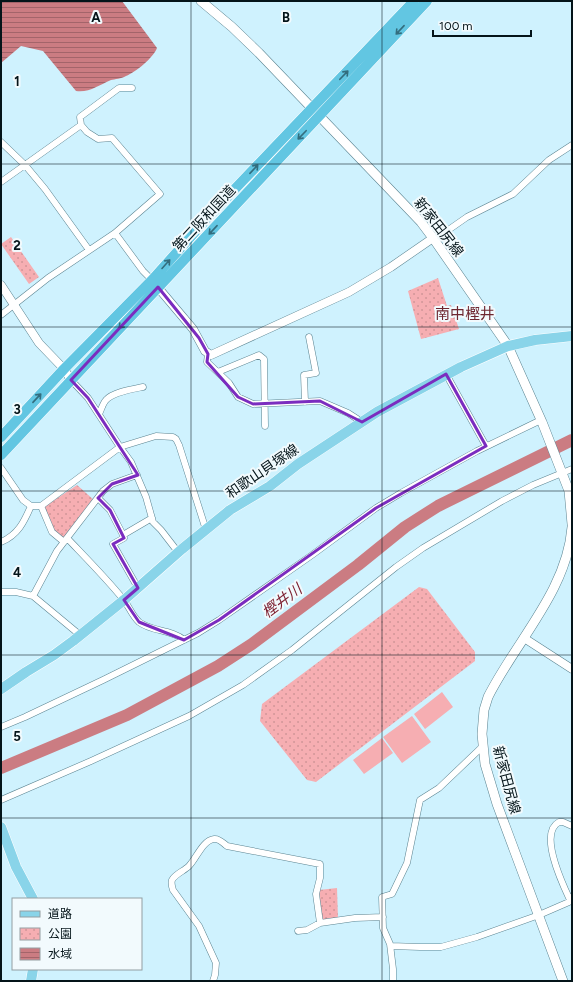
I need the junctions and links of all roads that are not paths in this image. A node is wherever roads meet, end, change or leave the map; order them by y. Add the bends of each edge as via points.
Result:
1 (201, 1) edge
2 (414, 1) edge
3 (427, 1) edge
4 (132, 88) dead end
5 (312, 108) junction
6 (320, 115) junction
7 (81, 124) junction
8 (1, 142) edge
9 (572, 145) edge
10 (25, 165) junction
11 (1, 182) edge
12 (114, 233) junction
13 (434, 239) junction
14 (89, 250) junction
15 (155, 283) junction
16 (1, 285) edge
17 (14, 305) junction
18 (1, 315) edge
19 (572, 336) edge
20 (309, 337) dead end
21 (508, 346) junction
22 (208, 354) junction
23 (64, 369) junction
24 (218, 372) junction
25 (446, 374) junction
26 (71, 380) junction
27 (143, 387) dead end
28 (305, 402) junction
29 (265, 404) junction
30 (99, 414) junction
31 (541, 421) junction
32 (362, 422) junction
33 (265, 426) dead end
34 (1, 437) edge
35 (486, 446) junction
36 (120, 447) junction
37 (1, 455) edge
38 (1, 468) edge
39 (572, 469) edge
40 (562, 473) junction
41 (137, 475) junction
42 (98, 498) junction
43 (571, 505) edge
44 (32, 506) junction
45 (41, 506) junction
46 (152, 518) junction
47 (572, 525) edge
48 (206, 530) junction
49 (123, 535) junction
50 (66, 540) junction
51 (1, 542) edge
52 (178, 552) junction
53 (138, 588) junction
54 (1, 592) edge
55 (33, 596) junction
56 (124, 600) junction
57 (80, 635) junction
58 (524, 638) junction
59 (184, 640) junction
60 (572, 669) edge
61 (1, 689) edge
62 (1, 726) edge
63 (482, 747) junction
64 (1, 800) edge
65 (572, 826) edge
66 (1, 827) edge
67 (32, 898) edge
68 (571, 898) edge
69 (539, 915) junction
70 (383, 917) junction
71 (320, 923) junction
72 (298, 931) dead end
73 (390, 946) junction
74 (33, 970) edge
75 (31, 981) edge
76 (213, 981) edge
77 (393, 981) edge
78 (563, 981) edge

1 - 5 main road, 新家田尻線 via 250,44
5 -> 2 highway, 第二阪和国道
3 -> 6 highway, 第二阪和国道
4 - 7 street via 119,88 80,117
5 - 6 main road, 新家田尻線
15 -> 5 highway, 第二阪和国道 via 212,213
6 - 13 main road, 新家田尻線
6 -> 15 highway, 第二阪和国道
7 - 10 street
7 - 12 street via 98,140 112,138 160,194
8 - 10 street
9 - 13 street via 549,160 512,194 467,217
10 - 11 street
10 - 14 street
12 - 14 street
12 - 15 street
13 - 21 main road, 新家田尻線
13 - 22 street via 349,292 216,353
14 - 17 street
15 - 22 street via 193,329
15 - 23 highway, 第二阪和国道
15 -> 26 highway, 第二阪和国道
16 - 17 street
17 - 18 street
17 - 23 street via 39,343
19 - 21 main road, 和歌山貝塚線
20 - 28 street via 316,373 304,375
21 - 25 main road, 和歌山貝塚線
21 - 31 main road, 新家田尻線
22 - 24 street via 207,362
23 - 26 street
34 -> 23 highway, 第二阪和国道
24 - 29 street via 238,397 253,404
24 - 29 street via 259,355 264,359
25 - 32 main road, 和歌山貝塚線 via 384,407
25 - 35 street
26 - 30 street
26 - 37 highway, 第二阪和国道
27 - 30 street via 111,396
28 - 29 street
28 - 32 street via 320,401
29 - 33 street
30 - 36 street
31 - 35 street
31 - 40 main road, 新家田尻線
32 - 48 main road, 和歌山貝塚線 via 298,464 270,486 230,510
35 - 59 street via 376,508 218,620
36 - 41 street via 132,462
36 - 45 street
36 - 48 street via 156,436 176,439
38 - 44 street via 23,500
39 - 40 street
40 - 43 main road, 新家田尻線
40 - 64 street via 502,501 423,548 243,685 182,719
41 - 42 street via 112,484
41 - 46 street
42 - 49 street via 110,510
42 - 50 street
43 - 47 main road, 新家田尻線
44 - 45 street
44 - 51 street via 23,525 11,537
45 - 50 street via 52,532
46 - 49 street
46 - 52 street via 152,522 162,530
47 - 58 main road, 新家田尻線 via 569,551 564,566 553,590
48 - 52 main road, 和歌山貝塚線
49 - 53 street via 124,538 113,544
50 - 55 street via 57,551
50 - 56 street
52 - 53 main road, 和歌山貝塚線
53 - 56 main road, 和歌山貝塚線
54 - 55 street
55 - 57 street
56 - 57 main road, 和歌山貝塚線
56 - 59 street via 139,622
57 - 61 main road, 和歌山貝塚線
58 - 60 street
58 - 63 main road, 新家田尻線 via 488,697 482,722
59 - 62 street
63 - 69 main road, 新家田尻線 via 497,804
63 - 70 street via 439,788 420,800 407,863 392,894 382,897
65 - 68 street via 559,822 551,833 554,860 560,879
66 - 67 main road via 16,867
68 - 69 street via 569,902
69 - 73 street via 441,947
69 - 78 main road, 新家田尻線
70 - 71 street
70 - 73 street via 384,933
71 - 72 street via 307,930
71 - 76 street via 316,894 320,864 227,846 215,838 211,840 204,845 189,866 172,880 172,885 199,926 216,963
73 - 77 street
74 - 75 main road

